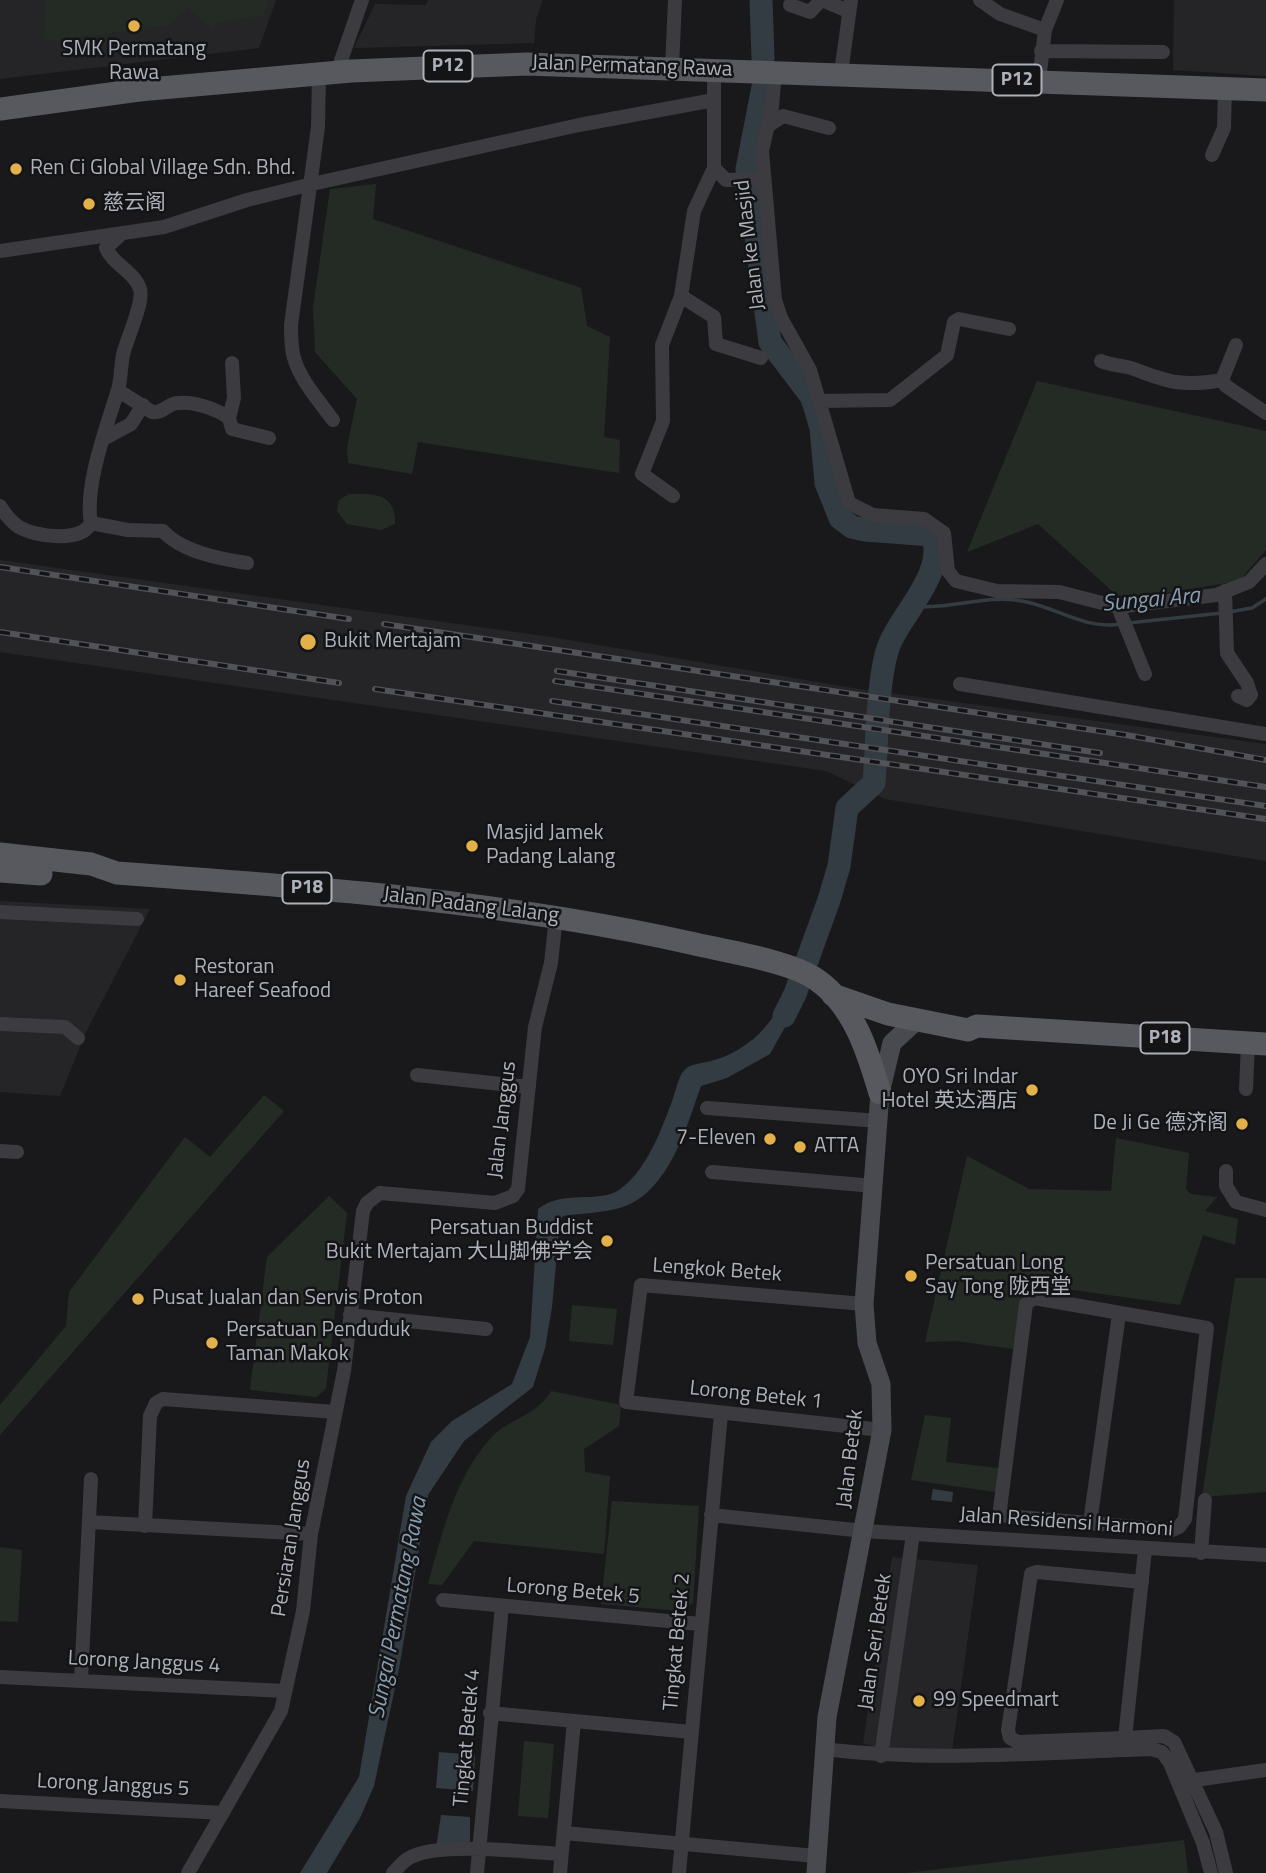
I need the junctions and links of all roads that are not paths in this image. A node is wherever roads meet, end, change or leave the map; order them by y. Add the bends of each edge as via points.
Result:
1 (362, 0) edge
2 (675, 0) edge
3 (821, 0) edge
4 (980, 0) edge
5 (1057, 0) edge
6 (790, 5) dead end
7 (850, 6) edge
8 (1045, 30) junction
9 (1041, 51) junction
10 (1163, 52) dead end
11 (672, 68) junction
12 (713, 69) junction
13 (767, 71) junction
14 (328, 73) junction
15 (841, 74) junction
16 (1039, 81) junction
17 (1225, 88) junction
18 (1266, 90) edge
19 (714, 100) junction
20 (0, 109) edge
21 (769, 124) junction
22 (829, 128) dead end
23 (1212, 155) dead end
24 (713, 167) junction
25 (762, 180) junction
26 (312, 184) junction
27 (122, 235) junction
28 (0, 251) edge
29 (681, 296) junction
30 (1009, 329) dead end
31 (1236, 345) dead end
32 (761, 358) dead end
33 (1101, 361) dead end
34 (232, 363) dead end
35 (1222, 380) junction
36 (119, 391) junction
37 (820, 401) junction
38 (143, 405) junction
39 (1266, 413) edge
40 (229, 418) junction
41 (333, 420) dead end
42 (105, 438) junction
43 (269, 438) dead end
44 (673, 496) dead end
45 (0, 506) edge
46 (91, 523) junction
47 (247, 563) dead end
48 (1266, 564) edge
49 (1225, 594) junction
50 (1119, 611) junction
51 (1145, 674) dead end
52 (960, 684) dead end
53 (1238, 695) dead end
54 (1266, 734) edge
55 (0, 854) edge
56 (0, 871) edge
57 (117, 873) junction
58 (0, 912) edge
59 (556, 917) junction
60 (137, 919) dead end
61 (822, 984) junction
62 (917, 1020) junction
63 (0, 1024) edge
64 (977, 1026) junction
65 (78, 1038) dead end
66 (1257, 1044) edge
67 (418, 1075) dead end
68 (529, 1087) junction
69 (1246, 1089) dead end
70 (880, 1093) junction
71 (707, 1108) dead end
72 (879, 1121) junction
73 (0, 1151) edge
74 (17, 1153) dead end
75 (1226, 1171) dead end
76 (712, 1172) dead end
77 (874, 1185) junction
78 (380, 1193) joint
79 (1266, 1210) edge
80 (864, 1304) junction
81 (1119, 1314) junction
82 (351, 1315) junction
83 (486, 1329) dead end
84 (626, 1402) joint
85 (335, 1412) junction
86 (721, 1414) junction
87 (882, 1430) junction
88 (91, 1479) dead end
89 (1205, 1500) dead end
90 (711, 1515) junction
91 (89, 1522) junction
92 (1034, 1523) junction
93 (1090, 1523) junction
94 (145, 1526) junction
95 (864, 1531) junction
96 (311, 1534) junction
97 (912, 1534) junction
98 (1032, 1543) junction
99 (1145, 1550) junction
100 (1201, 1553) junction
101 (1266, 1555) edge
102 (1142, 1582) junction
103 (443, 1600) dead end
104 (502, 1606) junction
105 (700, 1625) junction
106 (0, 1676) edge
107 (81, 1680) junction
108 (285, 1691) junction
109 (490, 1713) junction
110 (574, 1721) junction
111 (691, 1732) junction
112 (1125, 1738) junction
113 (823, 1749) junction
114 (881, 1756) junction
115 (1266, 1770) edge
116 (1195, 1780) junction
117 (0, 1801) edge
118 (223, 1813) junction
119 (564, 1833) junction
120 (682, 1843) junction
121 (480, 1849) junction
122 (561, 1854) junction
123 (816, 1865) edge
124 (188, 1873) edge
125 (393, 1873) edge
126 (477, 1873) edge
127 (560, 1873) edge
128 (679, 1873) edge
129 (1211, 1873) edge
130 (1226, 1873) edge

1 - 14 street
2 - 11 street
3 - 6 street via 810,12
3 - 7 street
4 - 8 street via 1000,14
5 - 8 street
7 - 15 street
8 - 9 street
9 - 10 street
9 - 16 street
11 - 12 main road, Jalan Permatang Rawa / P12
11 - 14 main road, Jalan Permatang Rawa / P12 via 527,64
12 - 13 main road, Jalan Permatang Rawa / P12
12 - 19 street
13 - 15 main road, Jalan Permatang Rawa / P12
13 - 21 street, Jalan ke Masjid
14 - 20 main road, Jalan Permatang Rawa / P12 via 139,90
14 - 26 street
15 - 16 main road, Jalan Permatang Rawa / P12
16 - 17 main road, Jalan Permatang Rawa / P12
17 - 18 main road, Jalan Permatang Rawa / P12
17 - 23 street via 1224,128
19 - 24 street
19 - 26 street
21 - 22 street via 783,116
21 - 25 street, Jalan ke Masjid via 762,151
24 - 25 street via 726,180
24 - 29 street via 694,211
25 - 37 street, Jalan ke Masjid via 775,300
26 - 27 street via 164,228
26 - 41 street via 292,342 294,359
27 - 28 street
27 - 36 street via 106,248 140,290 122,356
29 - 32 street via 714,317 716,344
29 - 44 street via 662,345 663,421 642,474
30 - 37 street via 959,319 941,363 918,375 890,400
31 - 35 street
33 - 35 street via 1171,383
34 - 40 street via 234,398
35 - 39 street
36 - 38 street
36 - 42 street
37 - 50 street, Jalan ke Masjid via 849,503 873,515 924,519 944,533 948,571 956,582 997,591 1059,592
38 - 40 street via 158,413 179,402 219,411
38 - 42 street via 131,424
40 - 43 street via 232,429
42 - 46 street via 88,506
45 - 46 street via 20,528 61,537 87,532
46 - 47 street via 163,531 200,554
48 - 49 street via 1249,582
49 - 50 street
49 - 53 street via 1227,653 1251,695 1247,700
50 - 51 street
52 - 54 street
55 - 57 main road, Jalan Padang Lalang / P18 via 91,864
56 - 57 main road, Jalan Padang Lalang / P18 via 93,879
57 - 59 main road, Jalan Padang Lalang / P18 via 433,899
58 - 60 street
59 - 61 main road, Jalan Padang Lalang / P18 via 617,926 791,968
59 - 68 street, Jalan Janggus
61 - 62 main road, P18
61 - 64 main road, Jalan Padang Lalang / P18 via 832,981 893,1003 971,1019
61 - 70 main road via 859,1032
62 - 64 main road, P18 via 968,1030
62 - 70 street, Jalan Betek via 892,1043
63 - 65 street via 65,1027
64 - 66 main road, P18
66 - 69 street
67 - 68 street
68 - 78 street, Jalan Janggus via 518,1189 513,1196 479,1204
70 - 72 street, Jalan Betek
71 - 72 street
72 - 77 street, Jalan Betek
73 - 74 street
75 - 79 street via 1226,1186 1236,1202
76 - 77 street
77 - 80 street, Jalan Betek
78 - 82 street, Persiaran Janggus via 363,1211
80 - 84 street, Lengkok Betek via 641,1285
80 - 87 street, Jalan Betek via 867,1343 881,1384
81 - 92 street via 1029,1300 1000,1509 1006,1516
81 - 93 street
81 - 93 street via 1207,1328 1185,1519 1172,1530
82 - 83 street
82 - 85 street, Persiaran Janggus
84 - 86 street, Lorong Betek 1
85 - 94 street via 163,1399 156,1403 150,1416
85 - 96 street, Persiaran Janggus
86 - 87 street, Lorong Betek 1
86 - 90 street, Tingkat Betek 2
87 - 95 street, Jalan Betek
88 - 91 street
89 - 100 street
90 - 95 street, Jalan Residensi Harmoni
90 - 105 street, Tingkat Betek 2
91 - 94 street
91 - 107 street
92 - 93 street
92 - 98 street
94 - 96 street
95 - 97 street, Jalan Residensi Harmoni
95 - 113 street, Jalan Betek
96 - 108 street, Persiaran Janggus via 303,1611
97 - 98 street, Jalan Residensi Harmoni
97 - 114 street, Jalan Seri Betek
98 - 99 street, Jalan Residensi Harmoni
99 - 100 street, Jalan Residensi Harmoni
99 - 102 street
100 - 101 street, Jalan Residensi Harmoni
102 - 112 street
102 - 112 street via 1031,1574 1008,1730 1010,1738 1018,1742
103 - 104 street, Lorong Betek 5
104 - 105 street, Lorong Betek 5
104 - 109 street, Tingkat Betek 4
105 - 111 street, Tingkat Betek 2
106 - 107 street, Lorong Janggus 4
107 - 108 street, Lorong Janggus 4
108 - 118 street, Persiaran Janggus via 281,1711
109 - 110 street
109 - 121 street, Tingkat Betek 4
110 - 111 street
110 - 119 street
111 - 120 street, Tingkat Betek 2
112 - 116 street via 1171,1737
113 - 114 street
113 - 123 street, Jalan Betek
114 - 129 street via 1162,1752 1203,1843
115 - 116 street
116 - 130 street
117 - 118 street, Lorong Janggus 5
118 - 124 street, Persiaran Janggus
119 - 120 street
119 - 122 street
120 - 123 street
120 - 128 street, Tingkat Betek 2
121 - 122 street
121 - 125 street via 426,1851 409,1858
121 - 126 street, Tingkat Betek 4
122 - 127 street

